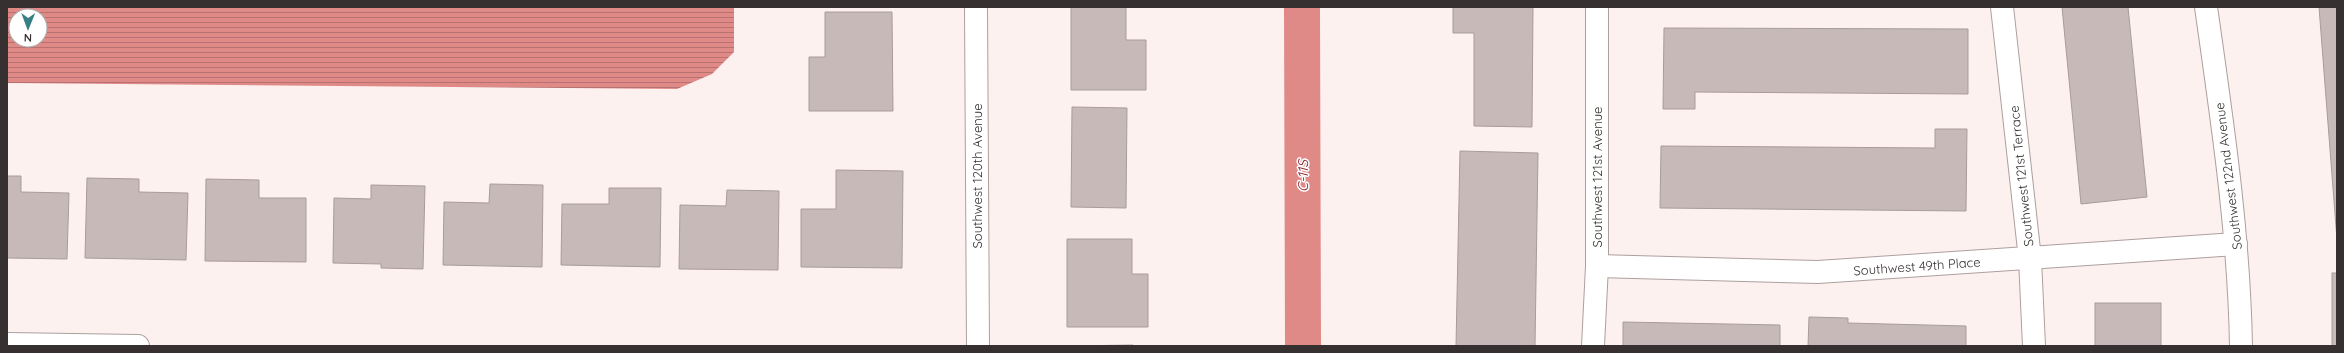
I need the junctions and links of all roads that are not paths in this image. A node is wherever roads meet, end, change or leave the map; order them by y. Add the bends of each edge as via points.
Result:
1 (976, 7) edge
2 (1597, 7) edge
3 (2002, 7) edge
4 (2206, 7) edge
5 (2236, 244) junction
6 (2030, 259) junction
7 (1597, 266) junction
8 (7, 344) edge
9 (138, 346) edge
10 (978, 346) edge
11 (1593, 346) edge
12 (2034, 346) edge
13 (2241, 346) edge

1 - 10 street, Southwest 120th Avenue
2 - 7 street, Southwest 121st Avenue
3 - 6 street, Southwest 121st Terrace
4 - 5 street, Southwest 122nd Avenue
5 - 6 street, Southwest 49th Place
5 - 13 street, Southwest 122nd Avenue
6 - 7 street, Southwest 49th Place via 1818,272
6 - 12 street, Southwest 121st Terrace
7 - 11 street, Southwest 121st Avenue
8 - 9 street

